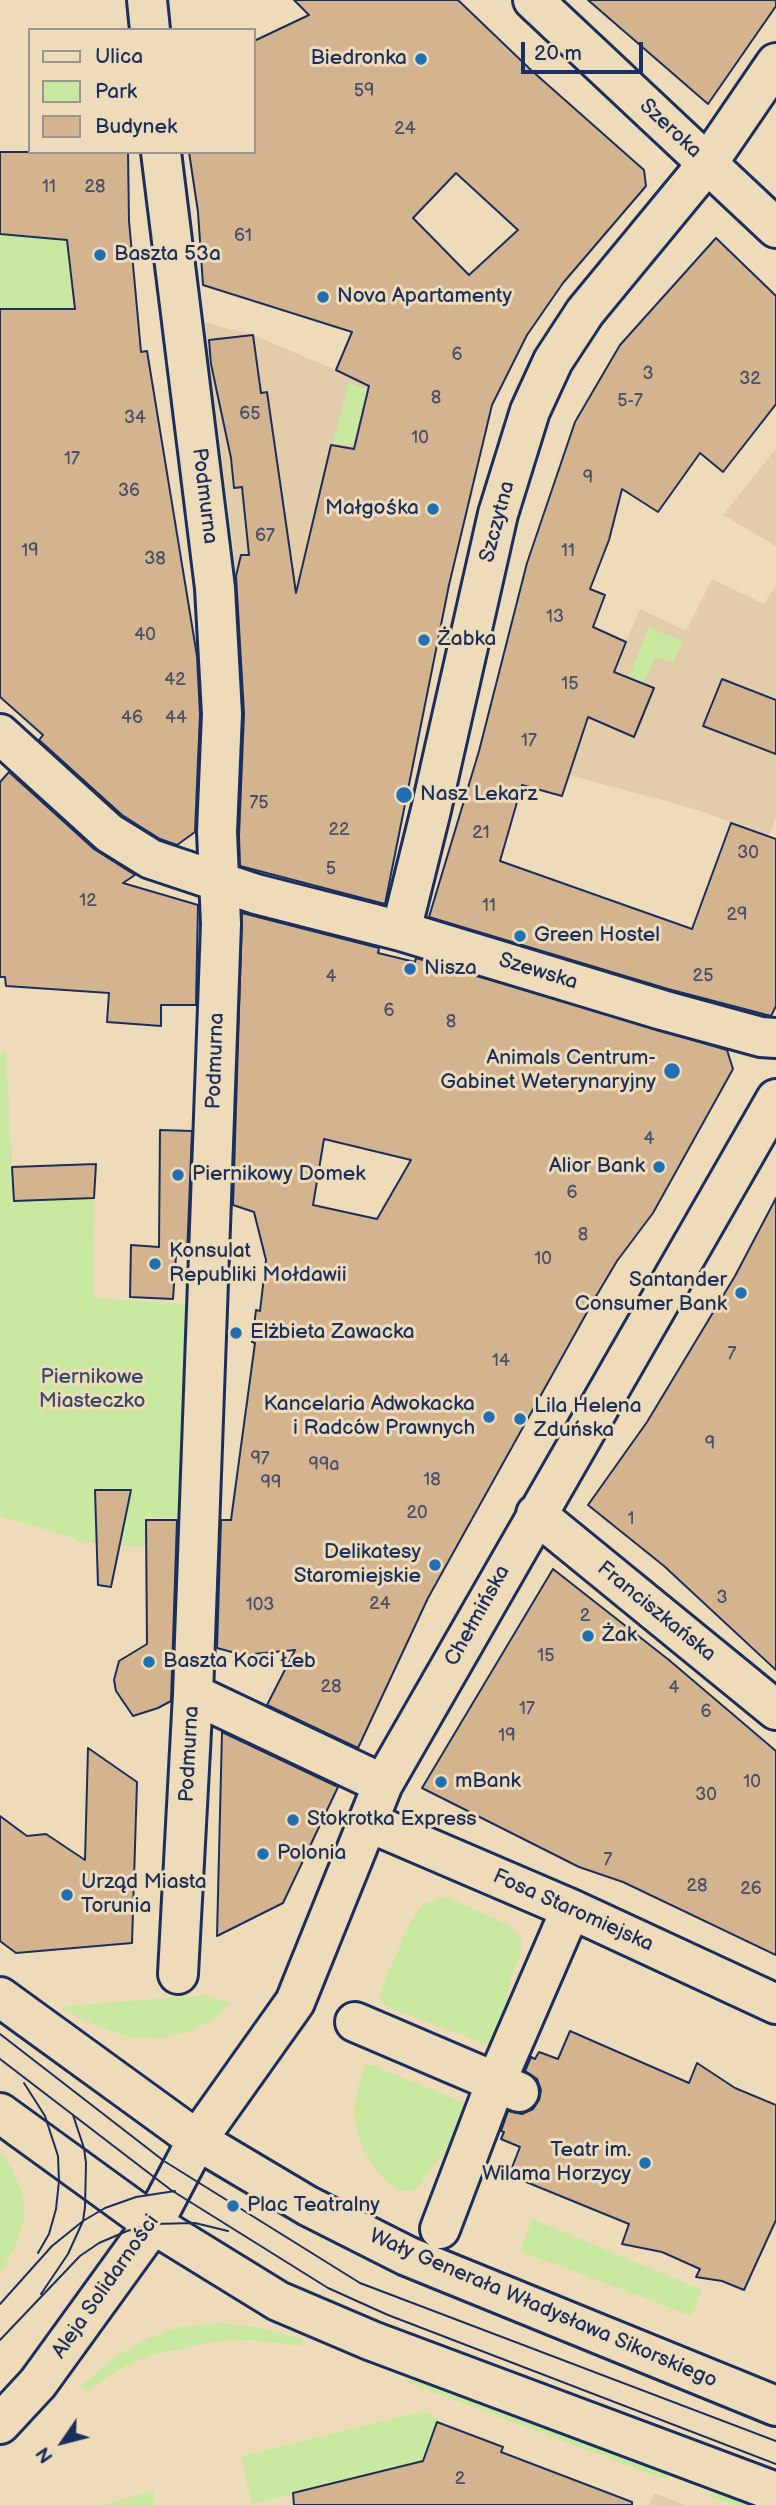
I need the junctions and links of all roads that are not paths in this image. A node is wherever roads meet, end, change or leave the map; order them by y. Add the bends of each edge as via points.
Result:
1 (147, 0) edge
2 (533, 0) edge
3 (150, 28) edge
4 (776, 63) edge
5 (161, 154) edge
6 (707, 164) junction
7 (776, 228) edge
8 (0, 734) edge
9 (219, 881) junction
10 (401, 931) junction
11 (776, 1038) edge
12 (776, 1099) edge
13 (536, 1514) junction
14 (193, 1694) junction
15 (776, 1710) edge
16 (383, 1784) junction
17 (368, 1822) junction
18 (571, 1909) junction
19 (178, 1973) dead end
20 (0, 1997) edge
21 (776, 2004) edge
22 (355, 2022) dead end
23 (508, 2087) junction
24 (0, 2113) edge
25 (197, 2140) junction
26 (153, 2224) junction
27 (440, 2229) dead end
28 (776, 2406) edge
29 (0, 2424) edge
30 (776, 2492) edge

1 - 3 street
2 - 6 street, Szeroka
4 - 6 street, Szczytna
5 - 9 street, Podmurna via 216,600 222,714
6 - 7 street, Szeroka
6 - 10 street, Szczytna via 585,312 553,361 530,411 498,514
8 - 9 street, Szewska via 129,847
9 - 10 street, Szewska
9 - 14 street, Podmurna
10 - 11 street, Szewska via 662,1010
12 - 13 street, Chełmińska
13 - 15 street, Franciszkańska
13 - 16 street, Chełmińska
14 - 16 street
14 - 19 street, Podmurna
16 - 17 street, Chełmińska
17 - 18 street, Fosa Staromiejska
17 - 25 street, Chełmińska via 295,2002
18 - 21 street, Fosa Staromiejska
18 - 23 street
20 - 25 street, Wały Generała Władysława Sikorskiego
22 - 23 street
23 - 27 street
24 - 26 street
25 - 26 street, Aleja Solidarności
25 - 28 street, Wały Generała Władysława Sikorskiego via 308,2206 407,2256
26 - 29 street, Aleja Solidarności via 38,2383
26 - 30 street via 278,2301 342,2329

